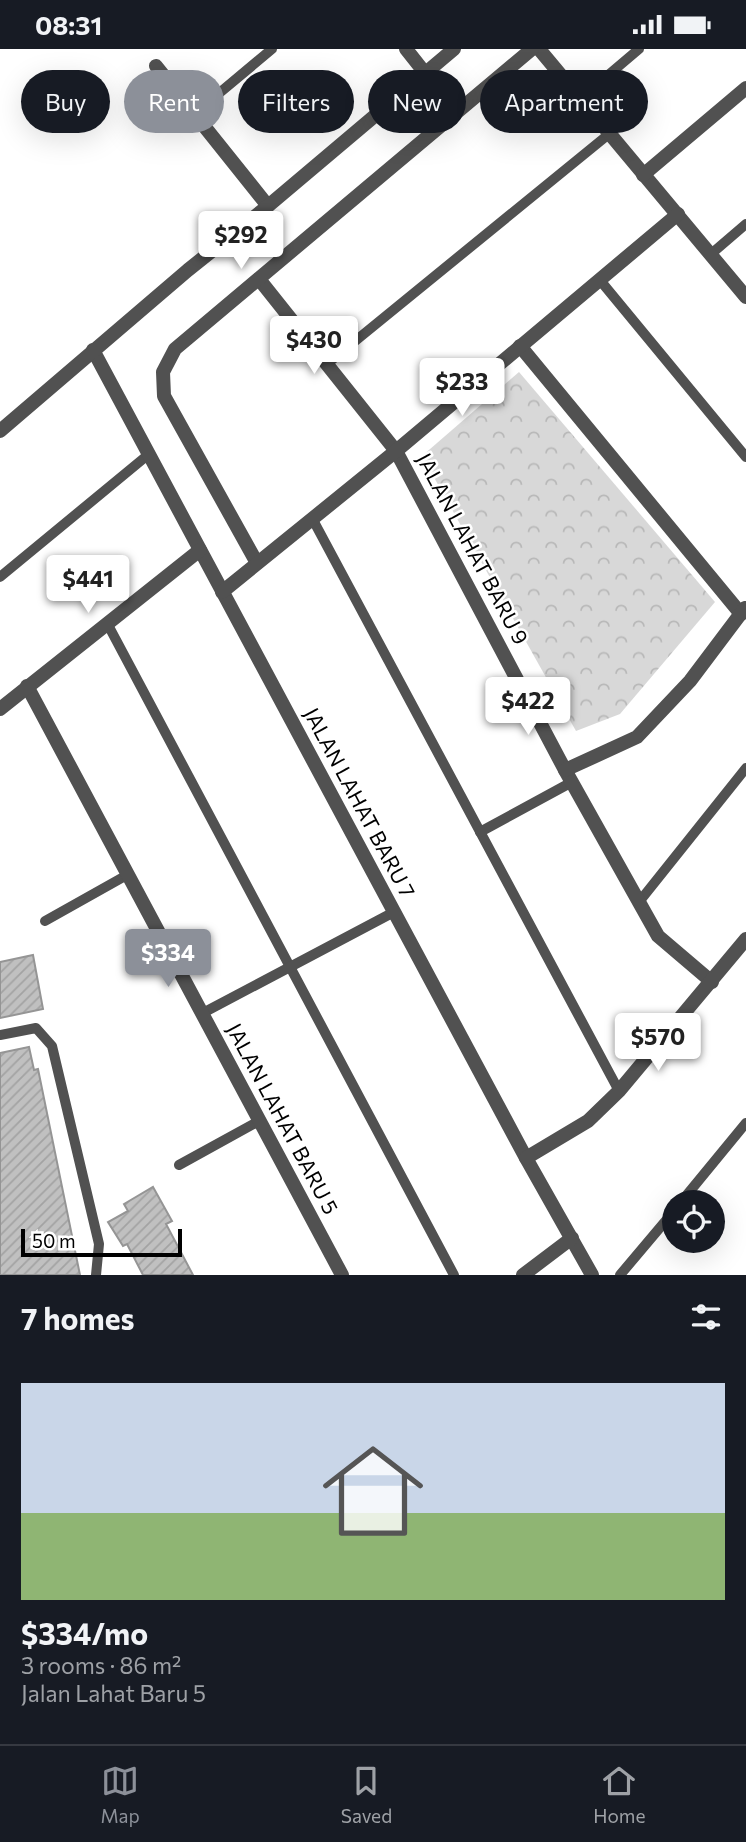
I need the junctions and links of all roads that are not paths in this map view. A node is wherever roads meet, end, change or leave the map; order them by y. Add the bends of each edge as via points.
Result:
1 (272, 49) edge
2 (406, 49) edge
3 (454, 49) edge
4 (532, 49) edge
5 (539, 49) edge
6 (639, 49) edge
7 (156, 66) dead end
8 (159, 70) edge
9 (423, 70) edge
10 (428, 70) edge
11 (556, 70) edge
12 (614, 70) edge
13 (746, 88) edge
14 (224, 89) edge
15 (368, 121) edge
16 (208, 133) edge
17 (609, 134) joint
18 (643, 174) junction
19 (268, 207) junction
20 (678, 214) junction
21 (746, 224) edge
22 (711, 254) junction
23 (259, 279) junction
24 (598, 279) junction
25 (746, 297) edge
26 (520, 346) junction
27 (93, 350) junction
28 (327, 364) junction
29 (0, 431) edge
30 (396, 451) junction
31 (149, 454) junction
32 (746, 457) edge
33 (312, 518) junction
34 (200, 550) junction
35 (257, 563) junction
36 (0, 577) edge
37 (222, 592) junction
38 (743, 611) edge
39 (107, 623) junction
40 (27, 686) junction
41 (0, 709) edge
42 (746, 768) edge
43 (569, 776) junction
44 (480, 831) junction
45 (127, 875) junction
46 (639, 902) junction
47 (394, 912) junction
48 (45, 921) dead end
49 (746, 939) edge
50 (290, 967) junction
51 (712, 982) junction
52 (201, 1014) junction
53 (0, 1035) edge
54 (619, 1091) junction
55 (258, 1121) junction
56 (746, 1123) edge
57 (526, 1158) junction
58 (179, 1165) dead end
59 (691, 1190) edge
60 (662, 1225) edge
61 (572, 1238) junction
62 (96, 1275) edge
63 (342, 1275) edge
64 (454, 1275) edge
65 (523, 1275) edge
66 (592, 1275) edge
67 (620, 1275) edge

1 - 14 lane
2 - 9 street
3 - 10 street
4 - 23 street
5 - 11 street
6 - 12 lane
7 - 8 street
13 - 18 street
15 - 19 street
16 - 19 street
17 - 18 street
17 - 28 lane
18 - 20 street
19 - 27 street
20 - 22 street
20 - 24 street
21 - 22 lane
22 - 25 street
23 - 28 street, JALAN LAHAT BARU 9
23 - 35 street via 175,349 163,372 164,396
24 - 26 street
24 - 32 lane
26 - 30 street
26 - 38 street
27 - 29 street
27 - 31 street, JALAN LAHAT BARU 7
28 - 30 street, JALAN LAHAT BARU 9
30 - 33 street
30 - 43 street, JALAN LAHAT BARU 9
31 - 34 street, JALAN LAHAT BARU 7
31 - 36 lane
33 - 35 street
33 - 44 lane
34 - 37 street, JALAN LAHAT BARU 7
34 - 39 street
35 - 37 street
37 - 47 street, JALAN LAHAT BARU 7
38 - 43 street via 690,681 637,737
39 - 40 street
39 - 50 lane
40 - 41 street
40 - 45 street, JALAN LAHAT BARU 5
42 - 46 lane
43 - 44 lane
43 - 46 street, JALAN LAHAT BARU 9
44 - 54 lane
45 - 48 lane
45 - 52 street, JALAN LAHAT BARU 5
46 - 51 street, JALAN LAHAT BARU 9 via 658,936
47 - 50 lane
47 - 57 street, JALAN LAHAT BARU 7
49 - 51 street
50 - 52 lane
50 - 64 lane
51 - 54 street
52 - 55 street, JALAN LAHAT BARU 5
53 - 62 lane via 36,1028 52,1045 99,1244
54 - 57 street via 588,1121
55 - 58 lane
55 - 63 street, JALAN LAHAT BARU 5
56 - 59 lane
57 - 61 street, JALAN LAHAT BARU 7
60 - 67 lane
61 - 65 street
61 - 66 street, JALAN LAHAT BARU 7

